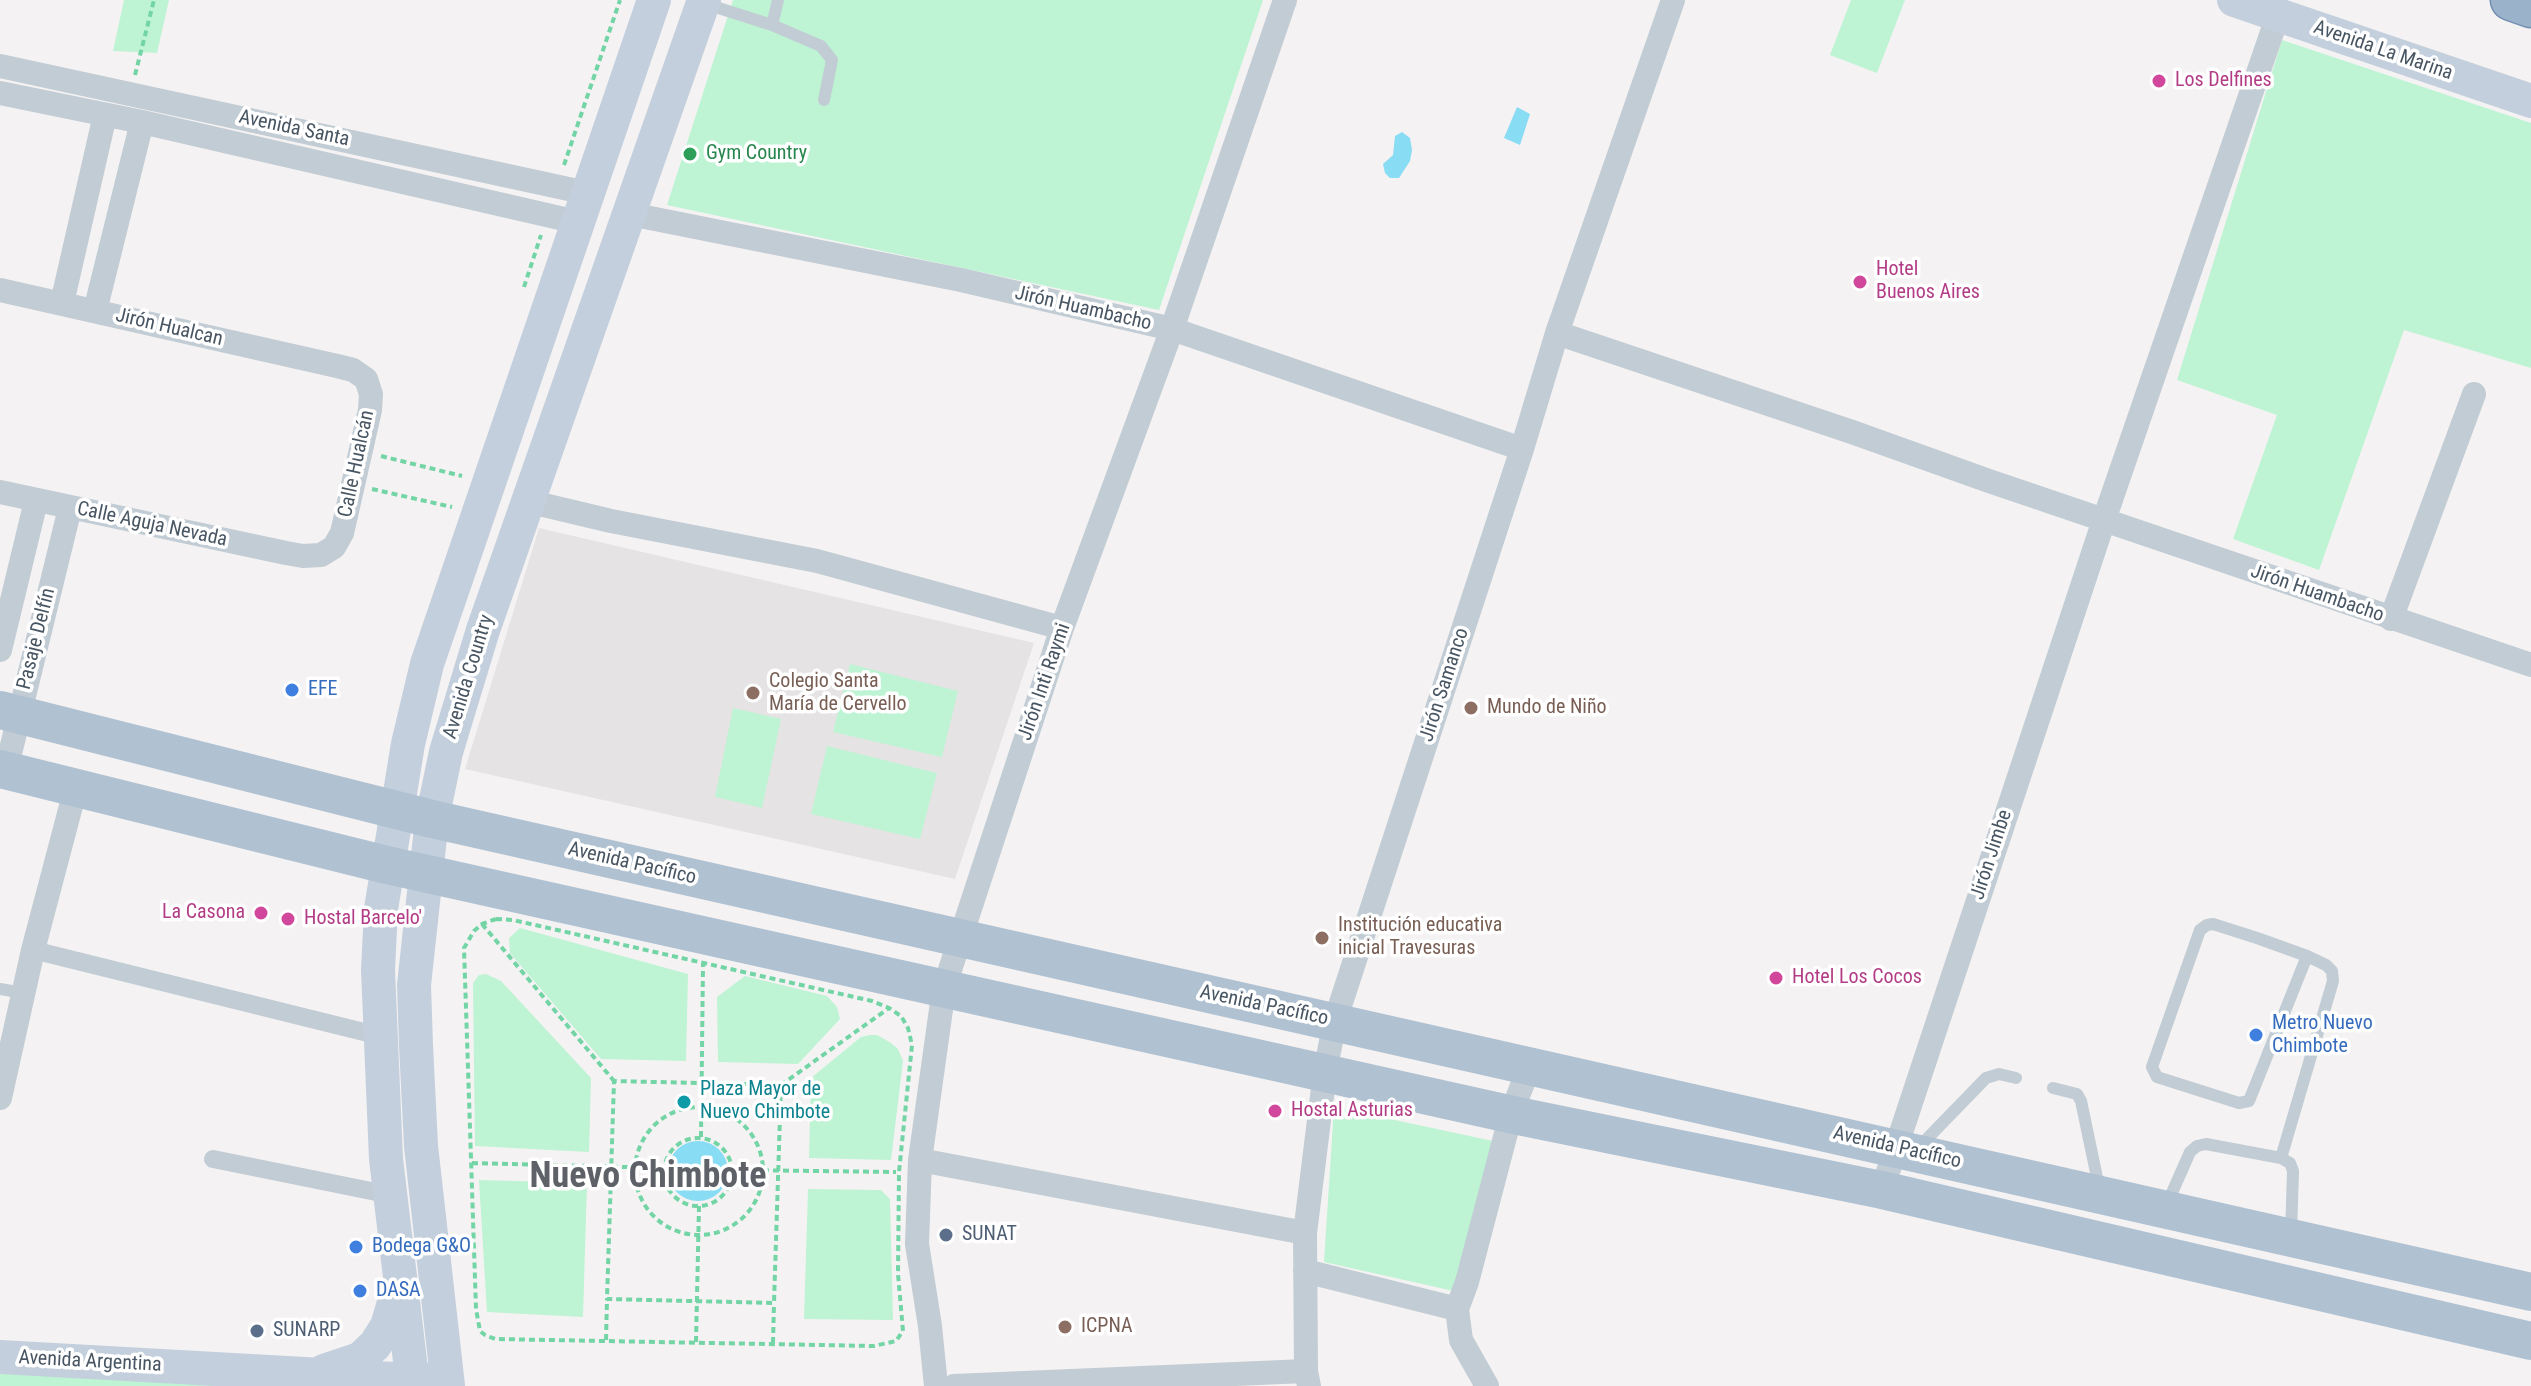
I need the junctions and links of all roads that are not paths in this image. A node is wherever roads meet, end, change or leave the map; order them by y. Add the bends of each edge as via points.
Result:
1 (654, 0) edge
2 (778, 0) edge
3 (1285, 0) edge
4 (1673, 0) edge
5 (2234, 0) edge
6 (2511, 0) edge
7 (703, 1) edge
8 (2531, 7) edge
9 (2278, 15) junction
10 (772, 25) junction
11 (636, 56) junction
12 (0, 66) edge
13 (680, 71) junction
14 (0, 93) edge
15 (824, 100) dead end
16 (2531, 101) edge
17 (105, 115) junction
18 (142, 122) junction
19 (582, 207) junction
20 (630, 214) junction
21 (0, 290) edge
22 (62, 303) junction
23 (95, 311) junction
24 (1172, 329) junction
25 (1557, 333) junction
26 (534, 350) junction
27 (578, 365) junction
28 (337, 366) joint
29 (2474, 394) dead end
30 (1522, 449) junction
31 (0, 492) edge
32 (36, 501) junction
33 (527, 501) junction
34 (70, 508) junction
35 (2104, 520) junction
36 (303, 556) joint
37 (2391, 619) junction
38 (1062, 628) junction
39 (0, 650) edge
40 (2531, 665) edge
41 (9, 712) edge
42 (3, 770) edge
43 (76, 787) junction
44 (414, 814) junction
45 (387, 865) junction
46 (425, 874) junction
47 (959, 938) junction
48 (33, 950) junction
49 (2307, 956) junction
50 (944, 988) junction
51 (12, 991) edge
52 (1335, 1021) junction
53 (380, 1036) junction
54 (1530, 1065) junction
55 (1325, 1072) junction
56 (2016, 1078) dead end
57 (2053, 1088) dead end
58 (0, 1098) edge
59 (1511, 1114) junction
60 (1905, 1150) junction
61 (2281, 1158) junction
62 (213, 1159) dead end
63 (909, 1166) junction
64 (1882, 1190) junction
65 (2101, 1194) junction
66 (391, 1195) junction
67 (2165, 1209) junction
68 (1305, 1233) junction
69 (2290, 1237) junction
70 (1305, 1271) junction
71 (401, 1277) junction
72 (2531, 1292) edge
73 (1457, 1309) junction
74 (2531, 1341) edge
75 (0, 1357) edge
76 (313, 1375) junction
77 (1307, 1378) edge
78 (412, 1383) edge
79 (454, 1383) edge
80 (936, 1386) edge
81 (954, 1386) edge
82 (1487, 1386) edge

1 - 11 main road, Avenida Country
2 - 10 lane
3 - 24 street, Jirón Inti Raymi
4 - 25 street, Jirón Samanco
5 - 9 main road, Avenida La Marina
6 - 8 highway
7 - 10 lane
7 - 13 main road, Avenida Country
9 - 16 main road, Avenida La Marina
9 - 35 street, Jirón Jimbe
10 - 15 lane via 821,46 832,60
11 - 13 main road
11 - 19 main road, Avenida Country
12 - 19 street, Avenida Santa
13 - 20 main road, Avenida Country
14 - 17 street, Avenida Santa
17 - 18 street, Avenida Santa
17 - 22 street
18 - 19 street, Avenida Santa
18 - 23 street
19 - 26 main road, Avenida Country
20 - 24 street, Jirón Huambacho via 961,280
20 - 27 main road, Avenida Country
21 - 22 street, Jirón Hualcan
22 - 23 street, Jirón Hualcan
23 - 28 street, Jirón Hualcan
24 - 30 street, Jirón Huambacho
24 - 38 street, Jirón Inti Raymi
25 - 30 street, Jirón Samanco
25 - 35 street, Jirón Huambacho
26 - 27 main road
26 - 44 main road, Avenida Country via 427,664 408,744
27 - 33 main road, Avenida Country
28 - 36 street, Calle Hualcán via 366,379 370,410 342,533 321,555
29 - 37 street
30 - 52 street, Jirón Samanco
31 - 32 street, Calle Aguja Nevada
32 - 34 street, Calle Aguja Nevada
32 - 39 street, Pasaje Delfín
33 - 38 street via 817,561
33 - 44 main road, Avenida Country via 446,752
34 - 36 street, Calle Aguja Nevada
34 - 41 street, Pasaje Delfín
35 - 37 street, Jirón Huambacho
35 - 60 street, Jirón Jimbe
37 - 40 street, Jirón Huambacho
38 - 47 street, Jirón Inti Raymi
41 - 42 street, Pasaje Delfín
41 - 44 main road, Avenida Pacífico
42 - 43 main road
43 - 45 main road
43 - 48 street
44 - 45 main road, Avenida Country
44 - 46 main road, Avenida Country
44 - 47 main road, Avenida Pacífico
45 - 46 main road
45 - 53 main road, Avenida Country via 379,944
46 - 50 main road
46 - 79 main road, Avenida Country via 414,985 421,1146
47 - 50 street, Jirón Inti Raymi
47 - 52 main road, Avenida Pacífico
48 - 51 street
48 - 53 street
49 - 49 lane via 2249,1101 2239,1103 2157,1077 2152,1067 2200,930 2213,924
49 - 61 lane via 2326,965 2333,981
50 - 55 main road
50 - 63 street, Jirón Inti Raymi
51 - 58 street
52 - 54 main road, Avenida Pacífico
52 - 55 street, Jirón Samanco
53 - 66 main road, Avenida Country
54 - 59 street
54 - 60 main road, Avenida Pacífico
55 - 59 main road
55 - 68 street, Jirón Samanco
56 - 60 lane via 1986,1078
57 - 65 lane via 2077,1094 2081,1101
59 - 64 main road
59 - 73 street
60 - 64 street, Jirón Jimbe
60 - 65 main road, Avenida Pacífico
61 - 67 lane via 2197,1146
61 - 69 lane via 2293,1171
62 - 66 street
63 - 68 street
63 - 80 street, Jirón Inti Raymi
64 - 74 main road
65 - 67 main road, Avenida Pacífico
66 - 71 main road, Avenida Country
67 - 69 main road, Avenida Pacífico
68 - 70 street, Jirón Samanco
69 - 72 main road, Avenida Pacífico
70 - 73 street
70 - 77 street, Jirón Samanco
71 - 76 main road via 387,1326 375,1345 360,1359
71 - 78 main road, Avenida Country
73 - 82 street via 1461,1340
75 - 76 main road, Avenida Argentina
76 - 78 main road, Avenida Argentina
77 - 81 street
78 - 79 main road, Avenida Argentina

